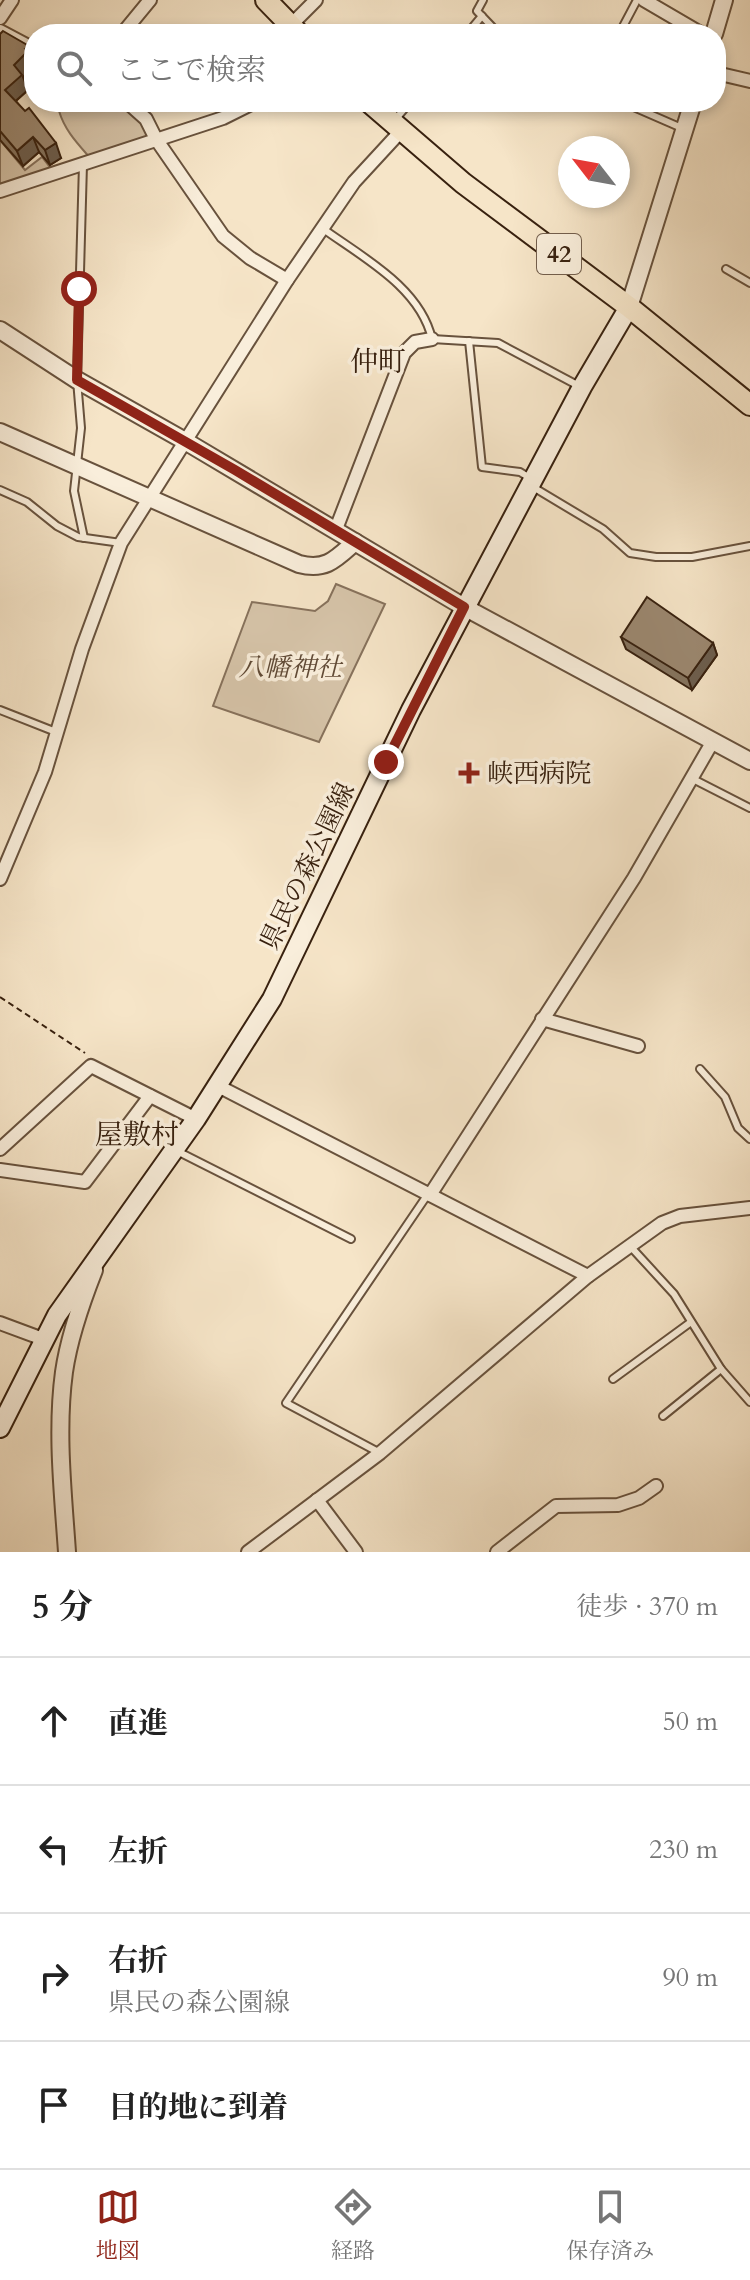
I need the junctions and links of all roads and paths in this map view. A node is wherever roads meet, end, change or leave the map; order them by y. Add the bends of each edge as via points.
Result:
1 (12, 0) edge
2 (150, 0) edge
3 (266, 0) edge
4 (316, 0) edge
5 (483, 0) edge
6 (644, 0) edge
7 (724, 0) edge
8 (482, 16) junction
9 (0, 18) edge
10 (130, 24) edge
11 (290, 24) edge
12 (299, 24) edge
13 (475, 24) edge
14 (490, 24) edge
15 (626, 24) edge
16 (685, 24) edge
17 (717, 24) edge
18 (0, 31) edge
19 (24, 44) edge
20 (726, 75) edge
21 (750, 81) edge
22 (138, 112) edge
23 (235, 112) edge
24 (379, 112) edge
25 (405, 112) edge
26 (645, 112) edge
27 (690, 112) edge
28 (396, 128) junction
29 (684, 129) junction
30 (156, 139) junction
31 (83, 164) junction
32 (0, 191) edge
33 (322, 228) junction
34 (726, 269) dead end
35 (287, 280) junction
36 (750, 283) edge
37 (629, 307) junction
38 (0, 330) edge
39 (432, 339) junction
40 (469, 341) junction
41 (77, 380) junction
42 (582, 387) junction
43 (750, 405) edge
44 (0, 432) edge
45 (185, 441) junction
46 (77, 466) junction
47 (531, 482) junction
48 (0, 490) edge
49 (147, 499) junction
50 (336, 529) junction
51 (84, 538) junction
52 (355, 542) junction
53 (121, 543) junction
54 (750, 546) edge
55 (464, 607) junction
56 (0, 710) edge
57 (57, 733) junction
58 (713, 741) junction
59 (750, 761) edge
60 (692, 778) junction
61 (750, 808) edge
62 (0, 879) edge
63 (0, 997) edge
64 (542, 1019) junction
65 (638, 1046) dead end
66 (91, 1066) junction
67 (700, 1069) dead end
68 (218, 1086) junction
69 (150, 1096) junction
70 (196, 1119) junction
71 (750, 1139) edge
72 (0, 1149) edge
73 (174, 1150) junction
74 (0, 1170) edge
75 (429, 1194) junction
76 (750, 1208) edge
77 (351, 1239) dead end
78 (630, 1246) junction
79 (103, 1247) junction
80 (588, 1276) junction
81 (691, 1322) junction
82 (0, 1323) edge
83 (43, 1339) junction
84 (721, 1369) junction
85 (613, 1379) dead end
86 (750, 1402) edge
87 (663, 1416) dead end
88 (0, 1428) edge
89 (380, 1453) junction
90 (656, 1486) dead end
91 (317, 1500) junction
92 (67, 1552) edge
93 (248, 1552) edge
94 (356, 1552) edge
95 (497, 1552) edge

1 - 9 street
2 - 10 street
3 - 11 main road
4 - 12 street
5 - 8 lane via 477,11
6 - 15 lane
6 - 16 street
7 - 17 street
8 - 13 lane
8 - 14 lane
18 - 19 street
20 - 21 street
22 - 30 street
23 - 30 street
24 - 28 main road, 42
25 - 28 lane
26 - 29 lane
27 - 29 street
28 - 33 street
28 - 37 main road, 42
29 - 37 street
30 - 31 street
30 - 35 street via 223,236
31 - 32 street
31 - 41 lane
33 - 35 street
33 - 39 lane via 389,277 417,307
34 - 36 lane
35 - 45 street
37 - 42 main road, 県民の森公園線
37 - 43 main road, 42
38 - 41 street
39 - 40 lane
39 - 50 street via 415,342 404,353
40 - 42 lane via 498,343
40 - 47 lane via 482,467 520,472
41 - 45 street
41 - 46 lane
42 - 47 main road, 県民の森公園線
44 - 46 street
45 - 49 street
45 - 50 street
46 - 49 street
46 - 51 lane via 74,491
47 - 54 lane via 630,553 692,557
47 - 55 main road, 県民の森公園線
48 - 51 lane
49 - 52 street via 312,567 335,559
49 - 53 street
50 - 52 street
51 - 53 lane
52 - 55 street
53 - 57 street
55 - 58 street
55 - 68 main road, 県民の森公園線 via 272,999
56 - 57 lane
57 - 62 street
58 - 59 street
58 - 60 street
60 - 61 lane
60 - 64 street
63 - 66 path via 84,1050
64 - 65 street
64 - 75 street
66 - 69 street
66 - 72 street
67 - 71 lane via 725,1097 738,1128
68 - 70 main road, 県民の森公園線
68 - 75 street
69 - 70 street
69 - 74 street via 85,1182
70 - 73 main road, 県民の森公園線
73 - 77 lane
73 - 79 main road, 県民の森公園線
75 - 80 street
75 - 89 lane via 286,1403
76 - 78 street via 680,1216
78 - 80 street
78 - 81 lane via 674,1294
79 - 83 main road, 県民の森公園線
79 - 92 street via 69,1343 64,1373
80 - 89 street
81 - 84 lane
81 - 85 lane
82 - 83 street
83 - 88 main road, 県民の森公園線
84 - 86 lane
84 - 87 lane
89 - 91 street
90 - 95 street via 618,1505 556,1506
91 - 93 street
91 - 94 street

